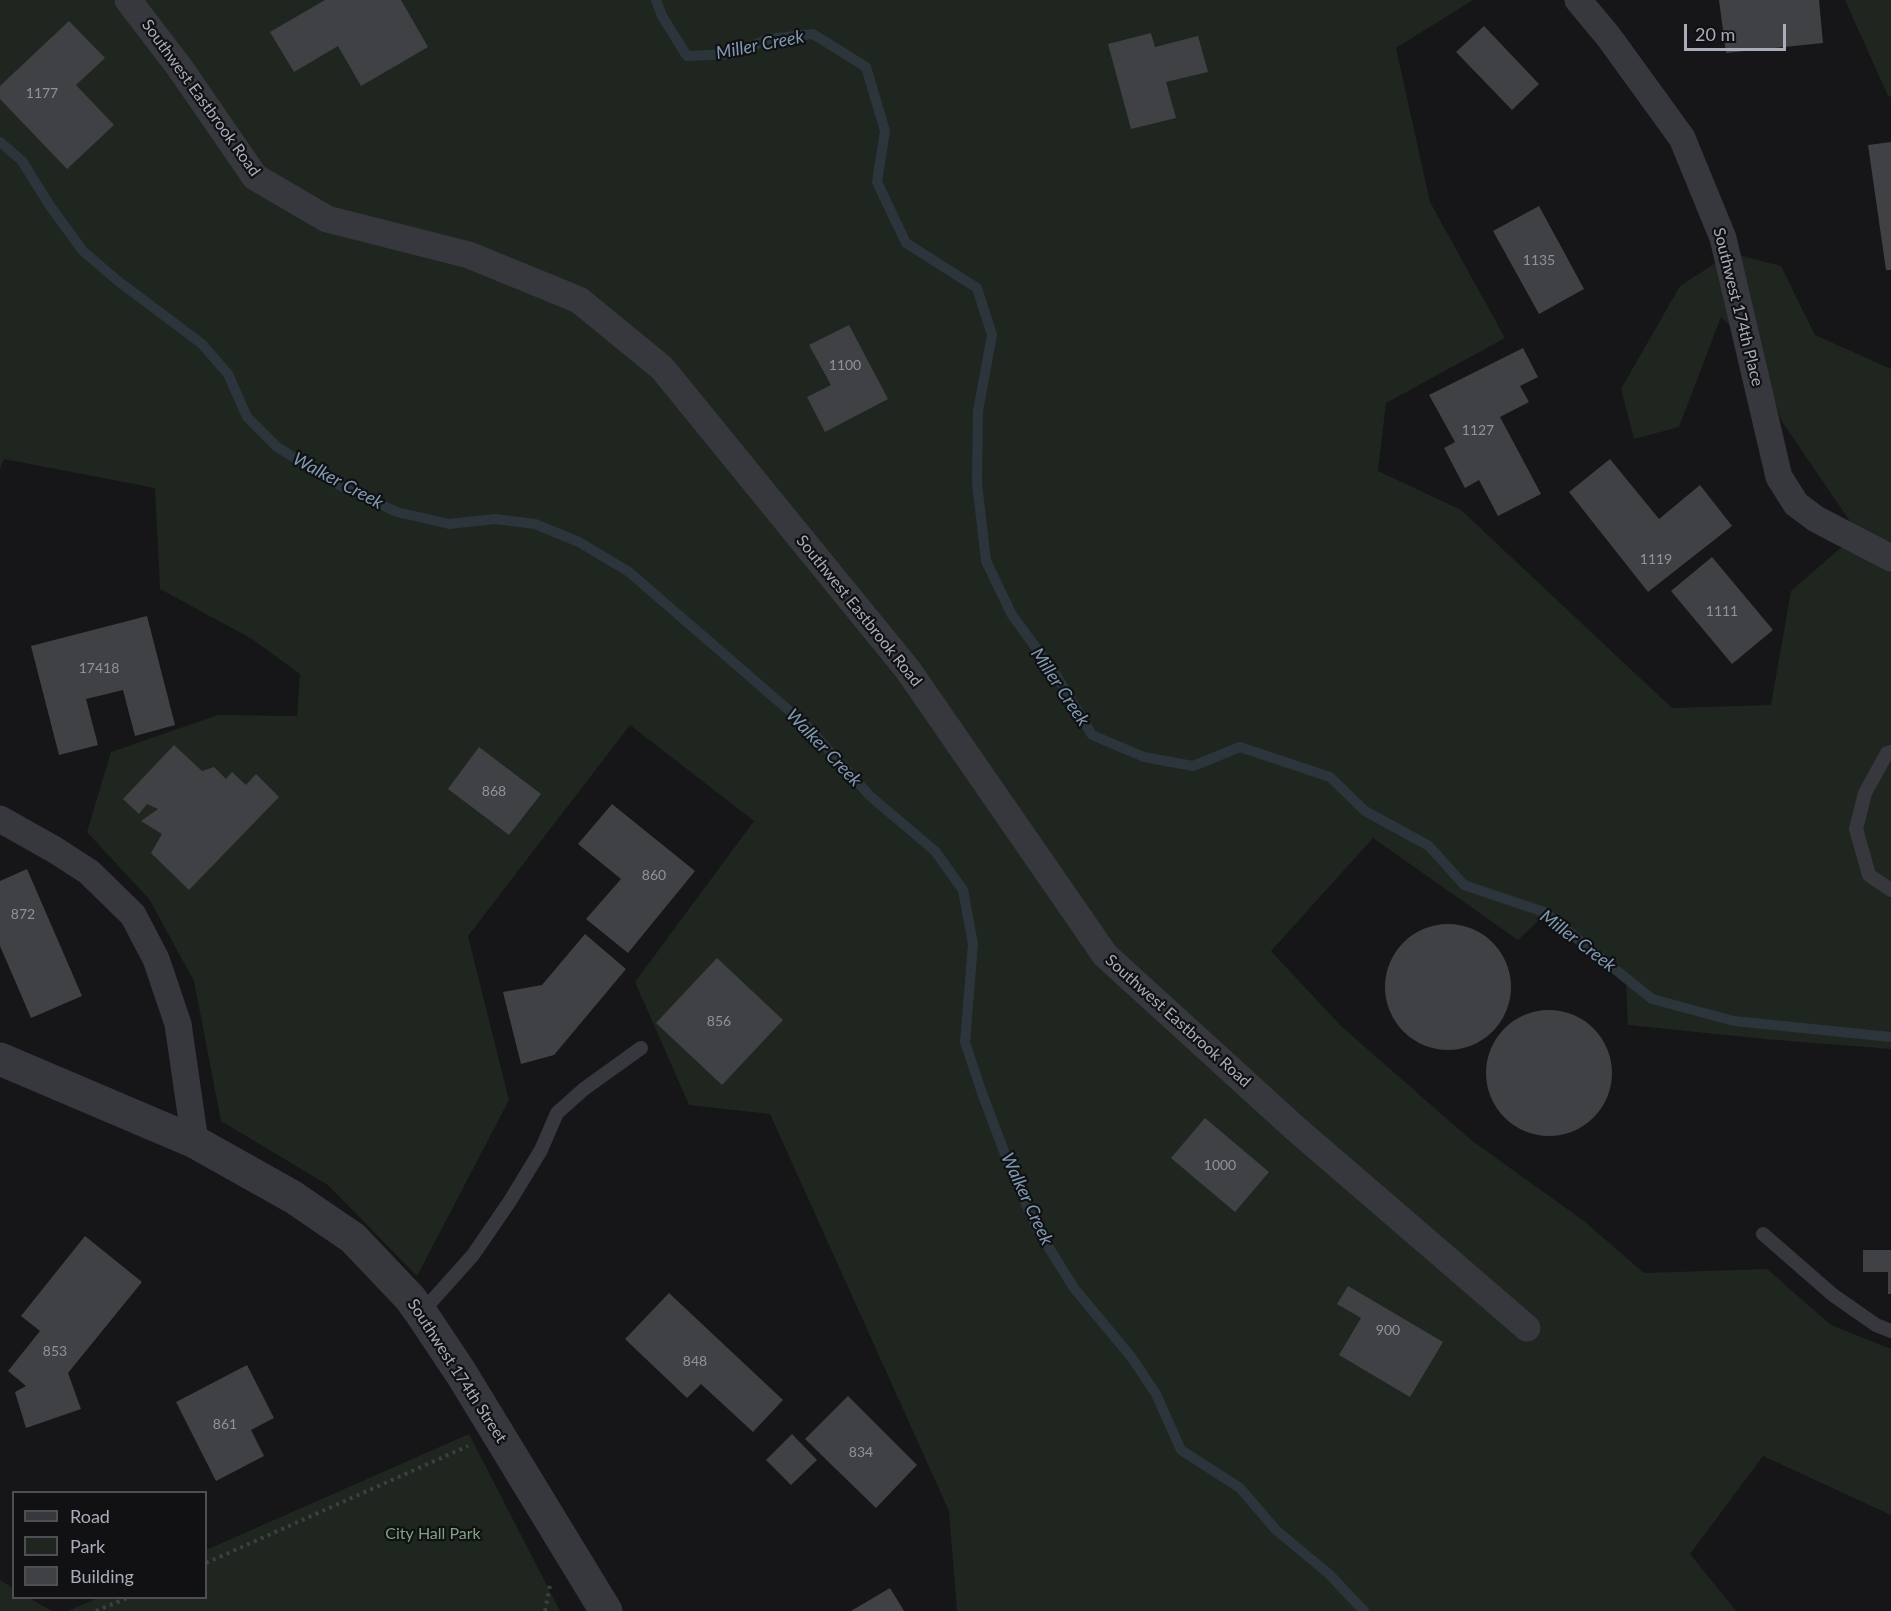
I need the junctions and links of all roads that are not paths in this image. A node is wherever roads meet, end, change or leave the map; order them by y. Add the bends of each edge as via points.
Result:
1 (129, 0) edge
2 (1578, 0) edge
3 (1891, 558) edge
4 (1891, 752) edge
5 (0, 819) edge
6 (1891, 890) edge
7 (641, 1048) dead end
8 (0, 1059) edge
9 (195, 1142) junction
10 (1763, 1234) dead end
11 (421, 1313) junction
12 (1527, 1328) dead end
13 (1891, 1330) edge
14 (606, 1611) edge

1 - 12 street, Southwest Eastbrook Road via 255,177 327,219 470,255 579,300 662,368 908,670 1105,955 1296,1129
2 - 3 street, Southwest 174th Place via 1682,138 1723,238 1779,477 1796,504 1816,519
4 - 6 lane via 1865,793 1856,829 1869,875
5 - 9 street via 89,872 133,915 156,959 178,1024
7 - 11 lane via 557,1113 541,1150 510,1201 473,1255
8 - 9 street, Southwest 174th Street
9 - 11 street, Southwest 174th Street via 294,1197 353,1238
10 - 13 lane via 1833,1295 1876,1325
11 - 14 street, Southwest 174th Street

